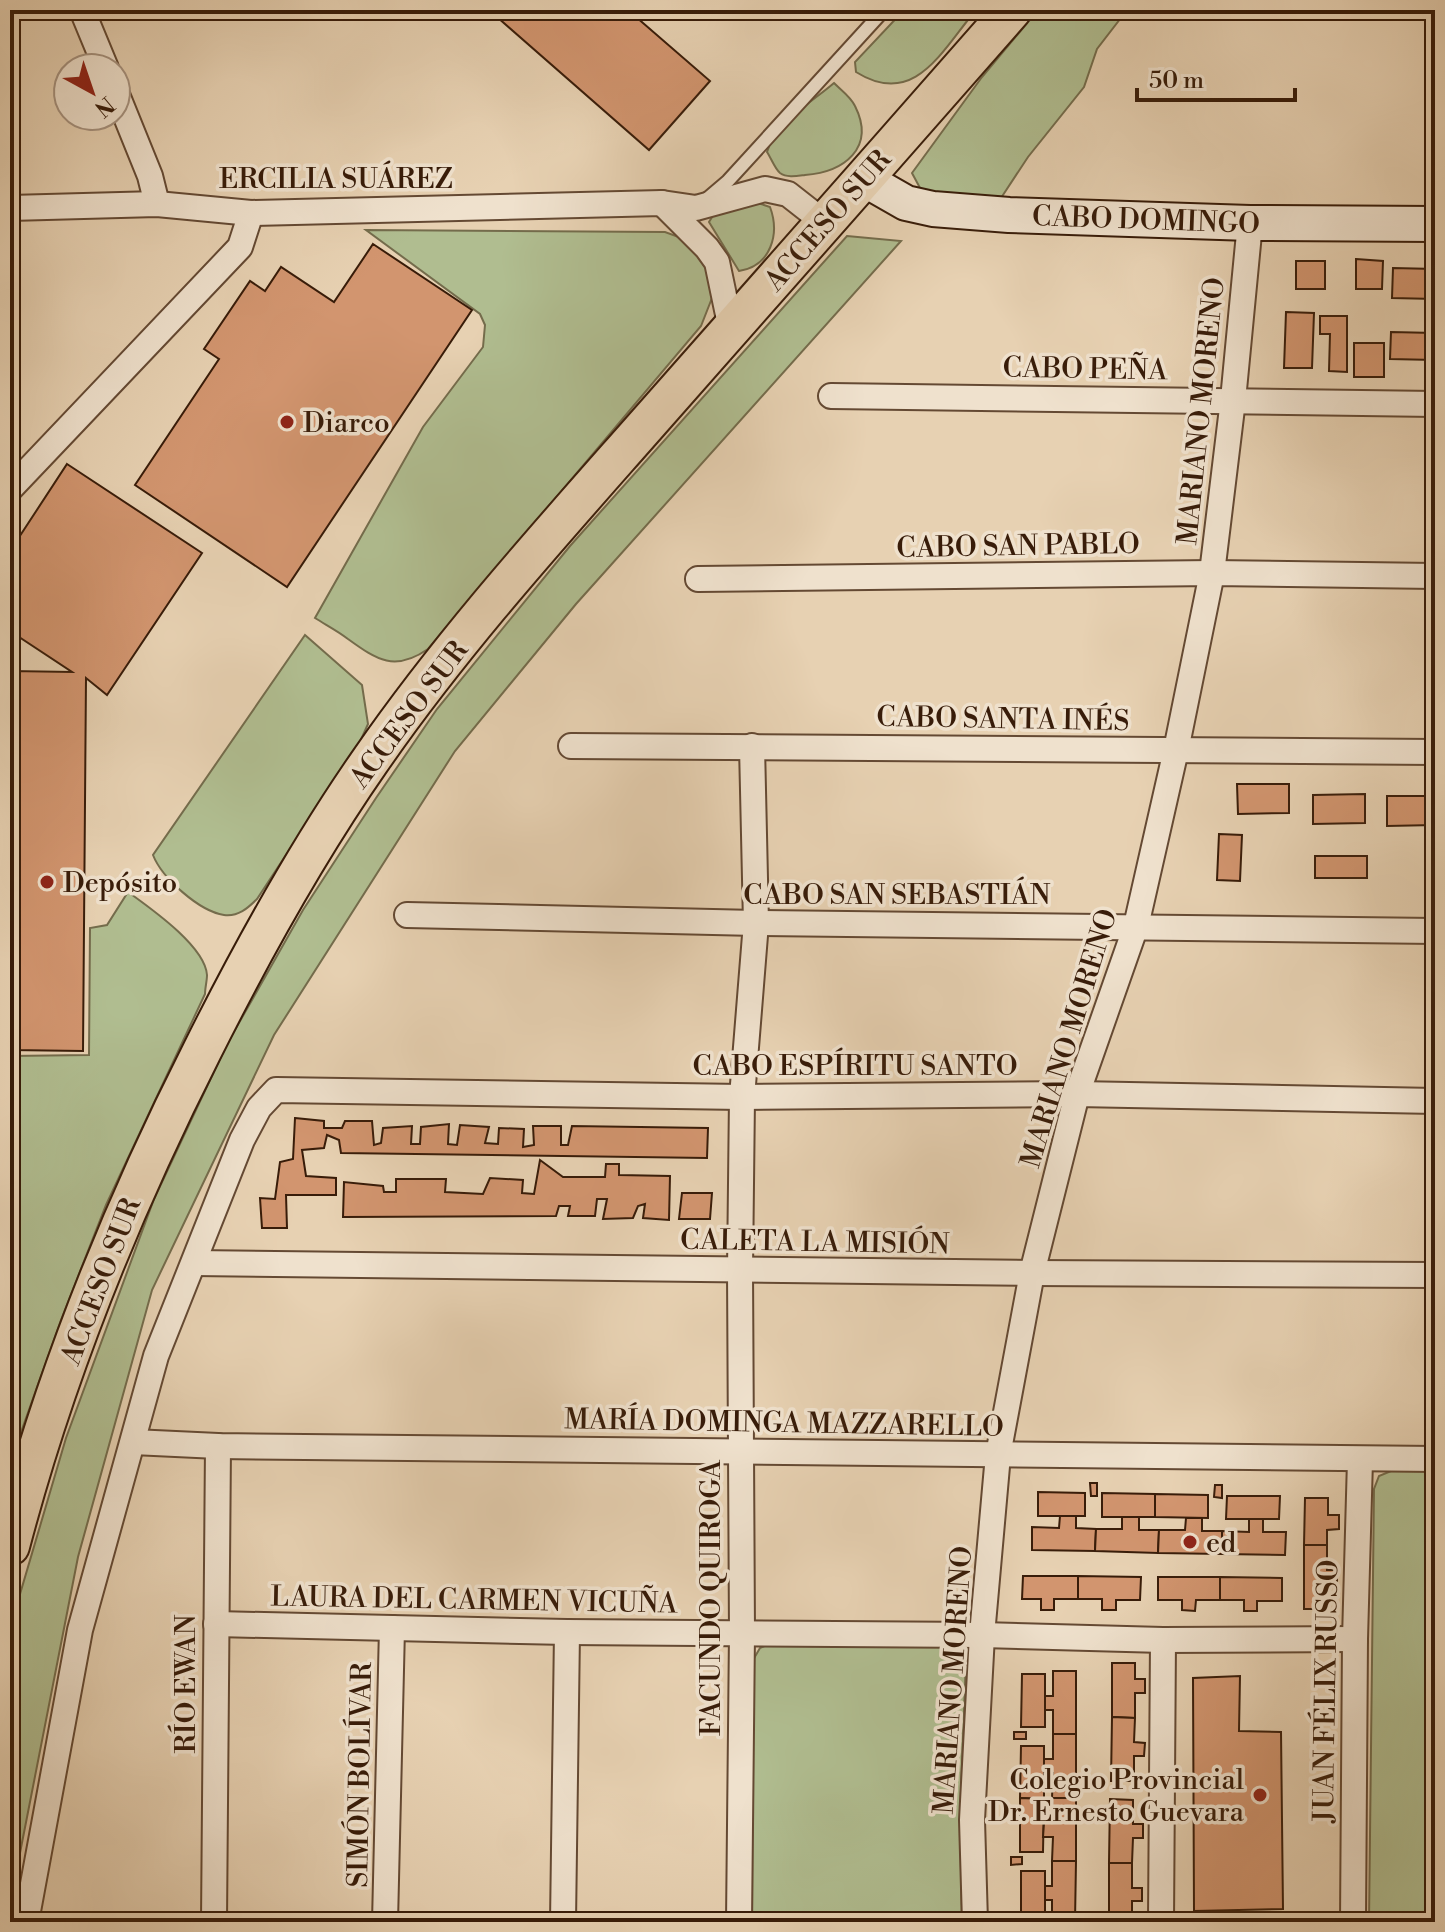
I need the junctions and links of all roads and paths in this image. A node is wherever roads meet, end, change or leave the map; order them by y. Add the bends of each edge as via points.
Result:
1 (82, 10) edge
2 (884, 10) edge
3 (1012, 10) edge
4 (99, 52) edge
5 (132, 132) edge
6 (864, 179) junction
7 (662, 203) junction
8 (157, 204) junction
9 (10, 208) edge
10 (696, 208) junction
11 (251, 213) junction
12 (825, 223) junction
13 (1250, 223) junction
14 (1435, 224) edge
15 (731, 329) junction
16 (831, 396) dead end
17 (1233, 400) junction
18 (1435, 404) edge
19 (10, 489) edge
20 (1212, 573) junction
21 (1435, 576) edge
22 (698, 579) dead end
23 (571, 746) dead end
24 (752, 746) junction
25 (1176, 750) junction
26 (1435, 752) edge
27 (407, 915) dead end
28 (756, 923) junction
29 (1136, 926) junction
30 (1435, 931) edge
31 (1077, 1094) junction
32 (742, 1097) junction
33 (1435, 1101) edge
34 (194, 1263) junction
35 (740, 1270) junction
36 (1032, 1273) junction
37 (1435, 1275) edge
38 (133, 1442) junction
39 (218, 1446) junction
40 (740, 1451) junction
41 (998, 1455) junction
42 (1435, 1459) edge
43 (1360, 1460) junction
44 (17, 1500) edge
45 (10, 1546) edge
46 (216, 1624) junction
47 (392, 1628) junction
48 (567, 1632) junction
49 (742, 1633) junction
50 (982, 1635) junction
51 (1355, 1639) junction
52 (1163, 1640) junction
53 (26, 1922) edge
54 (214, 1922) edge
55 (385, 1922) edge
56 (563, 1922) edge
57 (739, 1922) edge
58 (975, 1922) edge
59 (1161, 1922) edge
60 (1353, 1922) edge

1 - 4 street
2 - 10 lane via 728,181
3 - 6 main road, ACCESO SUR
5 - 8 street
6 - 12 main road, ACCESO SUR
6 - 13 street, CABO DOMINGO via 906,203 933,209
7 - 10 street, ERCILIA SUÁREZ
7 - 11 street, ERCILIA SUÁREZ
7 - 15 street via 717,262
8 - 9 street, ERCILIA SUÁREZ
8 - 11 street, ERCILIA SUÁREZ
10 - 12 street, ERCILIA SUÁREZ via 765,189 788,194
11 - 19 street via 240,247
12 - 15 main road, ACCESO SUR
13 - 14 street, CABO DOMINGO
13 - 17 street, MARIANO MORENO
15 - 44 main road, ACCESO SUR via 502,591 413,701 323,832 239,976 148,1159
16 - 17 street, CABO PEÑA
17 - 18 street, CABO PEÑA
17 - 20 street, MARIANO MORENO
20 - 21 street, CABO SAN PABLO
20 - 22 street, CABO SAN PABLO
20 - 25 street, MARIANO MORENO
23 - 24 street, CABO SANTA INÉS
24 - 25 street, CABO SANTA INÉS
24 - 28 street, FACUNDO QUIROGA
25 - 26 street, CABO SANTA INÉS
25 - 29 street, MARIANO MORENO
27 - 28 street, CABO SAN SEBASTIÁN
28 - 29 street, CABO SAN SEBASTIÁN
28 - 32 street, FACUNDO QUIROGA
29 - 30 street, CABO SAN SEBASTIÁN
29 - 31 street, MARIANO MORENO
31 - 32 street, CABO ESPÍRITU SANTO
31 - 33 street, CABO ESPÍRITU SANTO
31 - 36 street, MARIANO MORENO
32 - 34 street, CABO ESPÍRITU SANTO via 276,1090 242,1140
32 - 35 street, FACUNDO QUIROGA
34 - 35 street, CALETA LA MISIÓN
34 - 38 street via 156,1356
35 - 36 street, CALETA LA MISIÓN
35 - 40 street, FACUNDO QUIROGA
36 - 37 street, CALETA LA MISIÓN
36 - 41 street, MARIANO MORENO
38 - 39 street, MARÍA DOMINGA MAZZARELLO
38 - 53 street via 80,1630
39 - 40 street, MARÍA DOMINGA MAZZARELLO
39 - 46 street, RÍO EWAN
40 - 41 street, MARÍA DOMINGA MAZZARELLO
40 - 49 street, FACUNDO QUIROGA
41 - 43 street, MARÍA DOMINGA MAZZARELLO
41 - 50 street, MARIANO MORENO
42 - 43 street, MARÍA DOMINGA MAZZARELLO
43 - 51 street, JUAN FÉLIX RUSSO
44 - 45 main road, ACCESO SUR
46 - 47 street, LAURA DEL CARMEN VICUÑA
46 - 54 street, RÍO EWAN
47 - 48 street, LAURA DEL CARMEN VICUÑA
47 - 55 street, SIMÓN BOLÍVAR
48 - 49 street, LAURA DEL CARMEN VICUÑA
48 - 56 street
49 - 50 street, LAURA DEL CARMEN VICUÑA
49 - 57 street, FACUNDO QUIROGA
50 - 52 street, LAURA DEL CARMEN VICUÑA
50 - 58 street, MARIANO MORENO via 972,1820
51 - 52 street, LAURA DEL CARMEN VICUÑA
51 - 60 street, JUAN FÉLIX RUSSO
52 - 59 street

